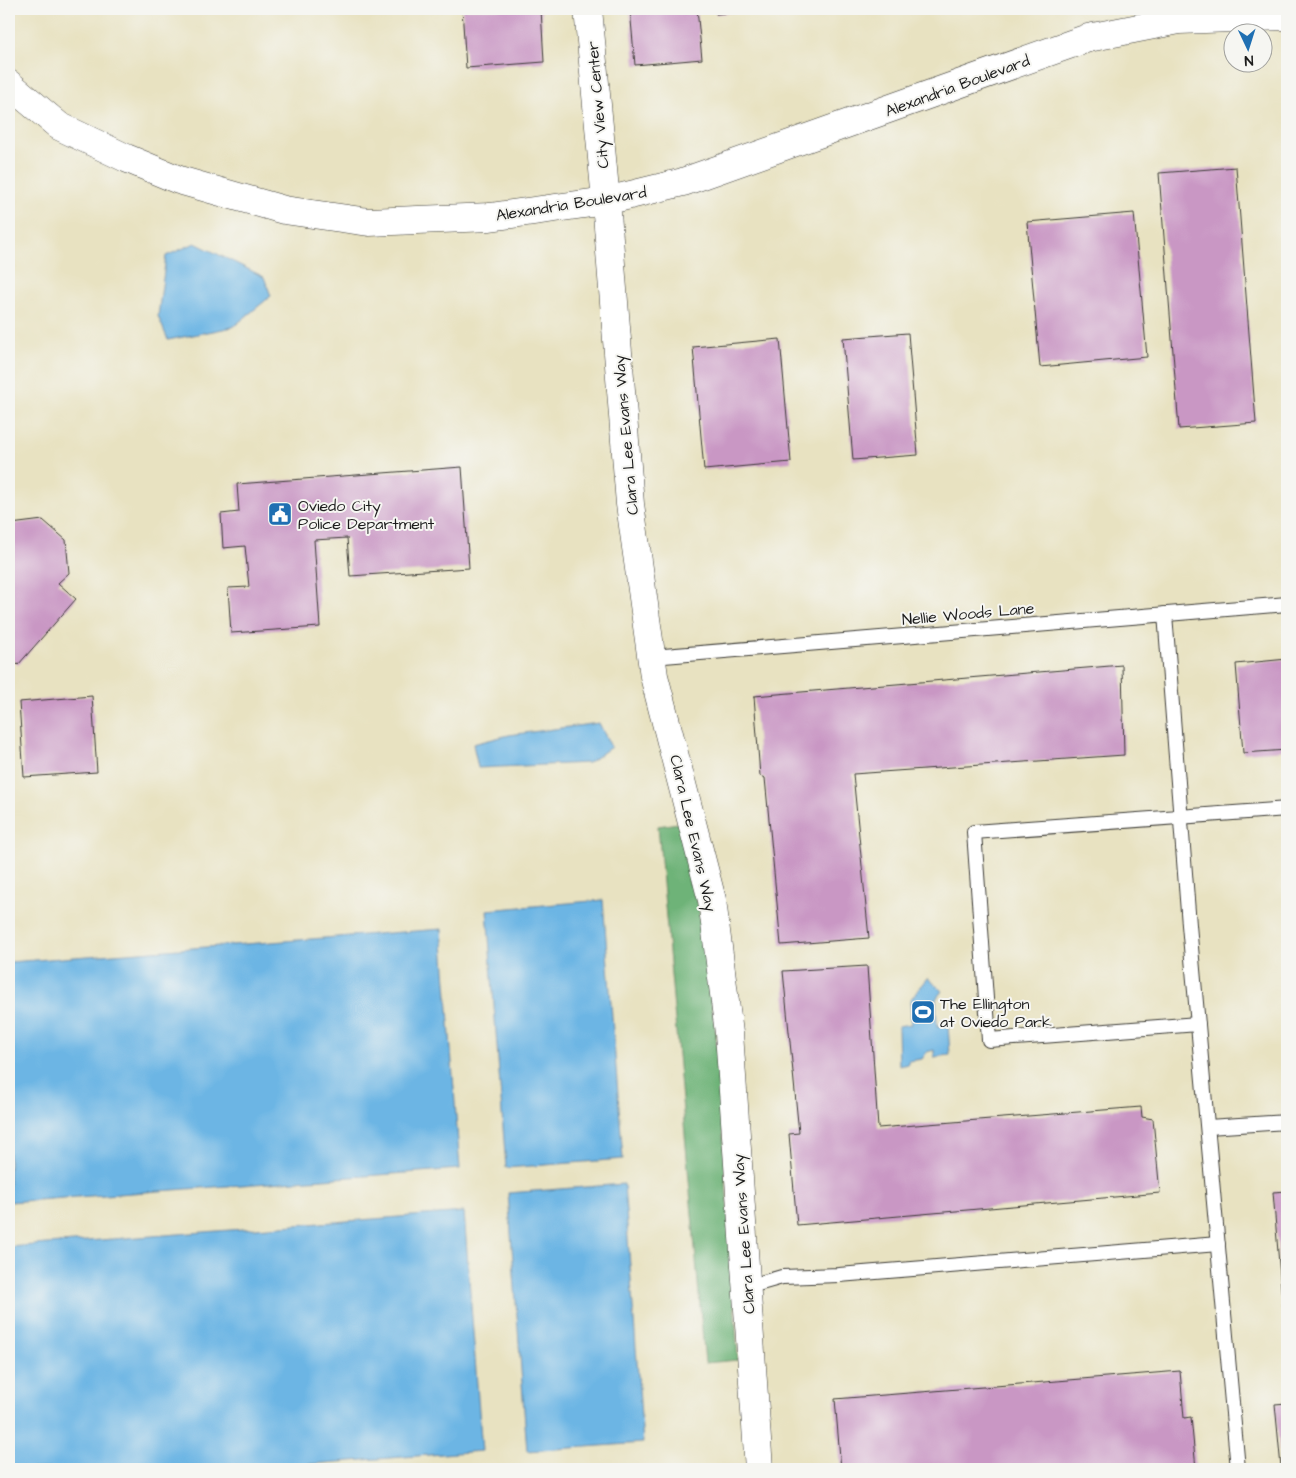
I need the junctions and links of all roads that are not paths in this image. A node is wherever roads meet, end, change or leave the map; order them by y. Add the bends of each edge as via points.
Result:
1 (588, 9) edge
2 (1235, 13) edge
3 (1287, 16) edge
4 (9, 84) edge
5 (606, 201) junction
6 (1287, 604) edge
7 (1165, 614) junction
8 (652, 657) junction
9 (1287, 809) edge
10 (1180, 815) junction
11 (1198, 1024) junction
12 (1287, 1122) edge
13 (1208, 1127) junction
14 (1218, 1244) junction
15 (747, 1287) junction
16 (759, 1469) edge
17 (1238, 1469) edge

1 - 5 street, City View Center
2 - 3 street, Alexandria Boulevard
2 - 5 street, Alexandria Boulevard via 1088,38 683,182
4 - 5 street, Alexandria Boulevard via 59,126 126,158 179,180 284,210 368,222 490,217
5 - 8 street, Clara Lee Evans Way via 630,504
6 - 7 lane, Nellie Woods Lane
7 - 8 lane, Nellie Woods Lane
7 - 10 lane
8 - 15 street, Clara Lee Evans Way via 654,676 712,900 729,1033
9 - 10 lane
10 - 11 lane
10 - 11 lane via 974,832 989,1040
11 - 13 lane
12 - 13 lane
13 - 14 lane
14 - 15 lane via 782,1277
14 - 17 lane
15 - 16 street, Clara Lee Evans Way

